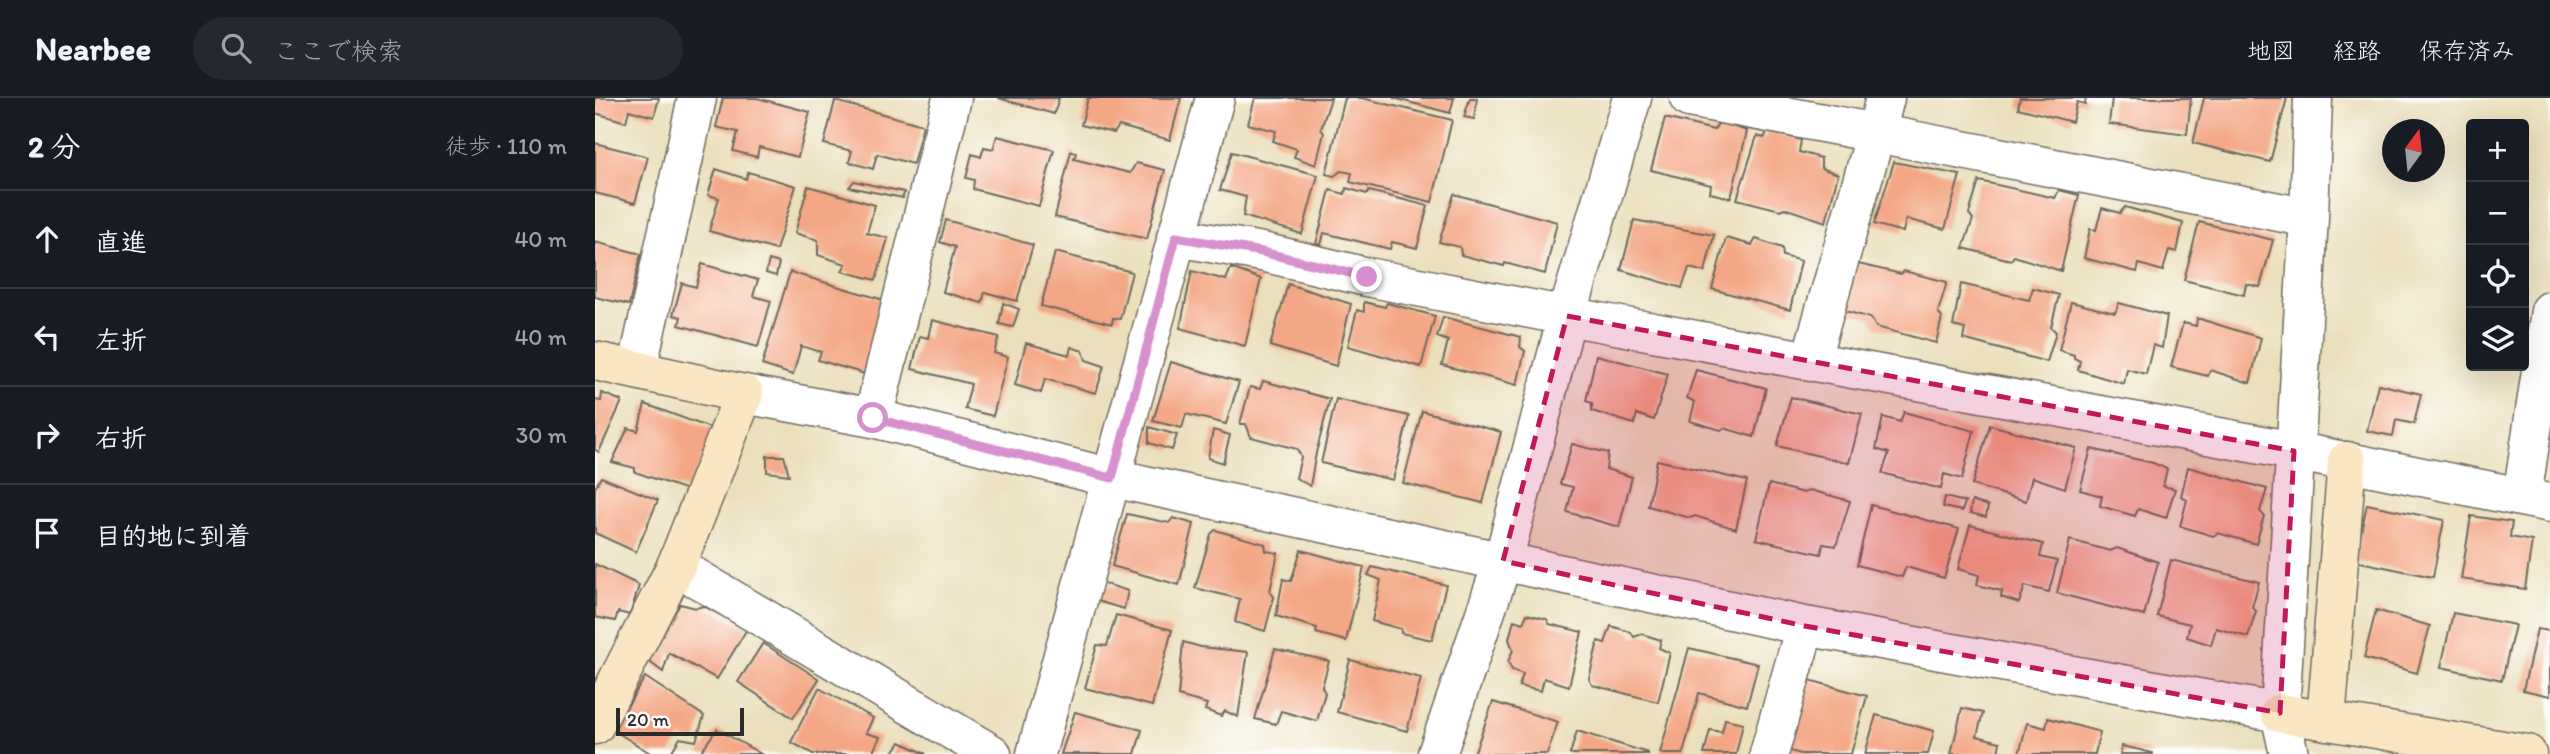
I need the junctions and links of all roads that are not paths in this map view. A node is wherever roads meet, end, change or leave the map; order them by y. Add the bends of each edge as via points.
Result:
1 (697, 98) edge
2 (952, 98) edge
3 (1215, 98) edge
4 (1632, 98) edge
5 (1689, 98) edge
6 (2313, 98) edge
7 (1881, 116) edge
8 (2309, 218) junction
9 (1176, 237) junction
10 (2550, 310) edge
11 (1567, 316) junction
12 (595, 361) edge
13 (1810, 362) junction
14 (637, 370) junction
15 (744, 394) junction
16 (873, 418) junction
17 (2294, 451) junction
18 (2347, 461) junction
19 (1112, 478) junction
20 (2536, 500) edge
21 (1503, 561) junction
22 (676, 566) junction
23 (1805, 626) junction
24 (2280, 713) junction
25 (2326, 721) junction
26 (595, 725) edge
27 (2516, 753) edge
28 (992, 754) edge
29 (1036, 754) edge
30 (1437, 754) edge
31 (1769, 754) edge
32 (2288, 754) edge

1 - 14 street
2 - 16 street
3 - 9 street
4 - 11 street
5 - 7 street
6 - 8 street
7 - 8 street
7 - 13 street
8 - 17 street
9 - 11 street
9 - 19 street
10 - 20 street
11 - 13 street
11 - 21 street
12 - 14 street
13 - 17 street
14 - 15 street
15 - 16 street
15 - 22 street
16 - 19 street
17 - 18 street
17 - 24 street
18 - 20 street
18 - 25 street
19 - 21 street
19 - 29 street
21 - 23 street
21 - 30 street
22 - 26 street
22 - 28 street
23 - 24 street
23 - 31 street
24 - 25 street
24 - 32 street
25 - 27 street

